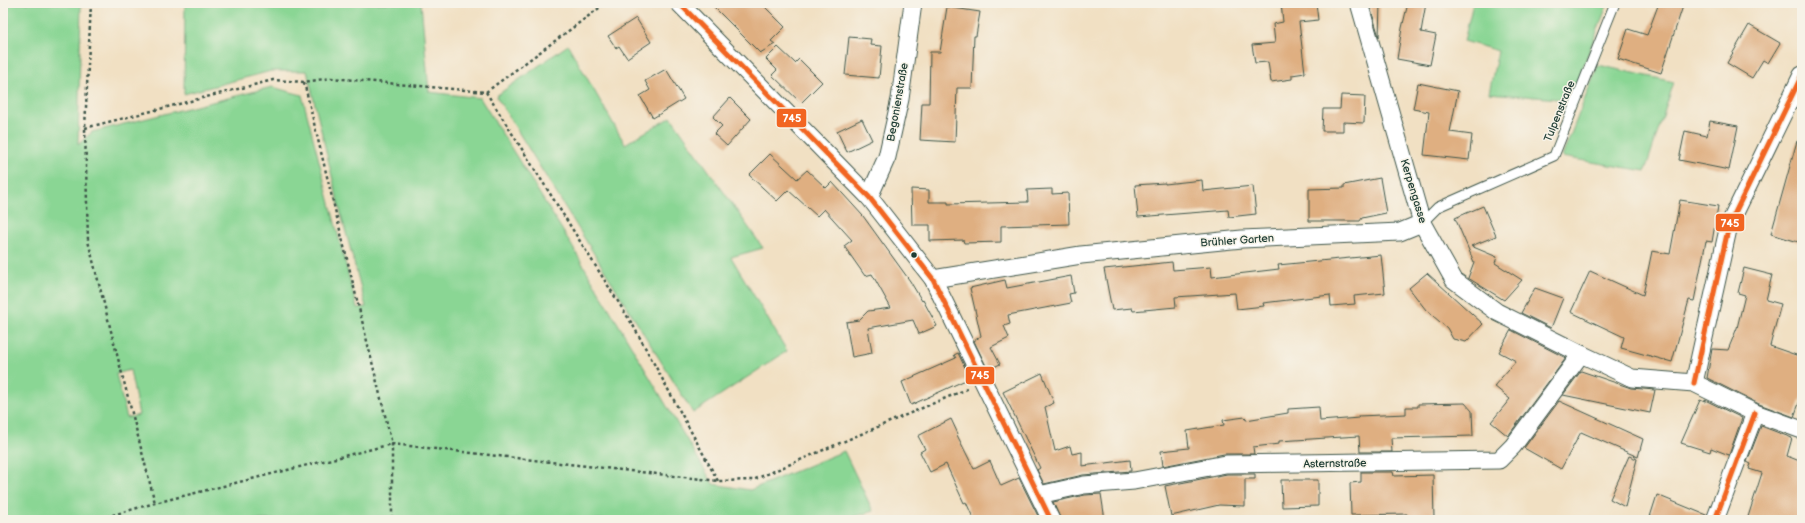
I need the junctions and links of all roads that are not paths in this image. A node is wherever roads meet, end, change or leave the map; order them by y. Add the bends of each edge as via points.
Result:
1 (679, 3) edge
2 (913, 3) edge
3 (1359, 3) edge
4 (1615, 3) edge
5 (1802, 75) edge
6 (869, 197) junction
7 (1422, 223) junction
8 (933, 279) junction
9 (1580, 354) junction
10 (1694, 383) junction
11 (1755, 413) junction
12 (1802, 430) edge
13 (1039, 495) junction
14 (1051, 520) edge
15 (1715, 520) edge

1 - 6 street
2 - 6 street, Begonienstraße via 900,99 887,157
3 - 7 street, Kerpengasse
4 - 7 lane, Tulpenstraße via 1554,156 1438,207
5 - 10 street via 1729,225
6 - 8 street
7 - 8 street, Brühler Garten via 1400,232 1242,238 1081,255
7 - 9 street, Kerpengasse via 1454,280 1497,312
8 - 13 street
9 - 10 street, Kerpengasse via 1632,378
9 - 13 street, Asternstraße via 1513,446 1499,460 1226,464 1134,481 1084,485
10 - 11 street
11 - 12 street
11 - 15 street
13 - 14 street

